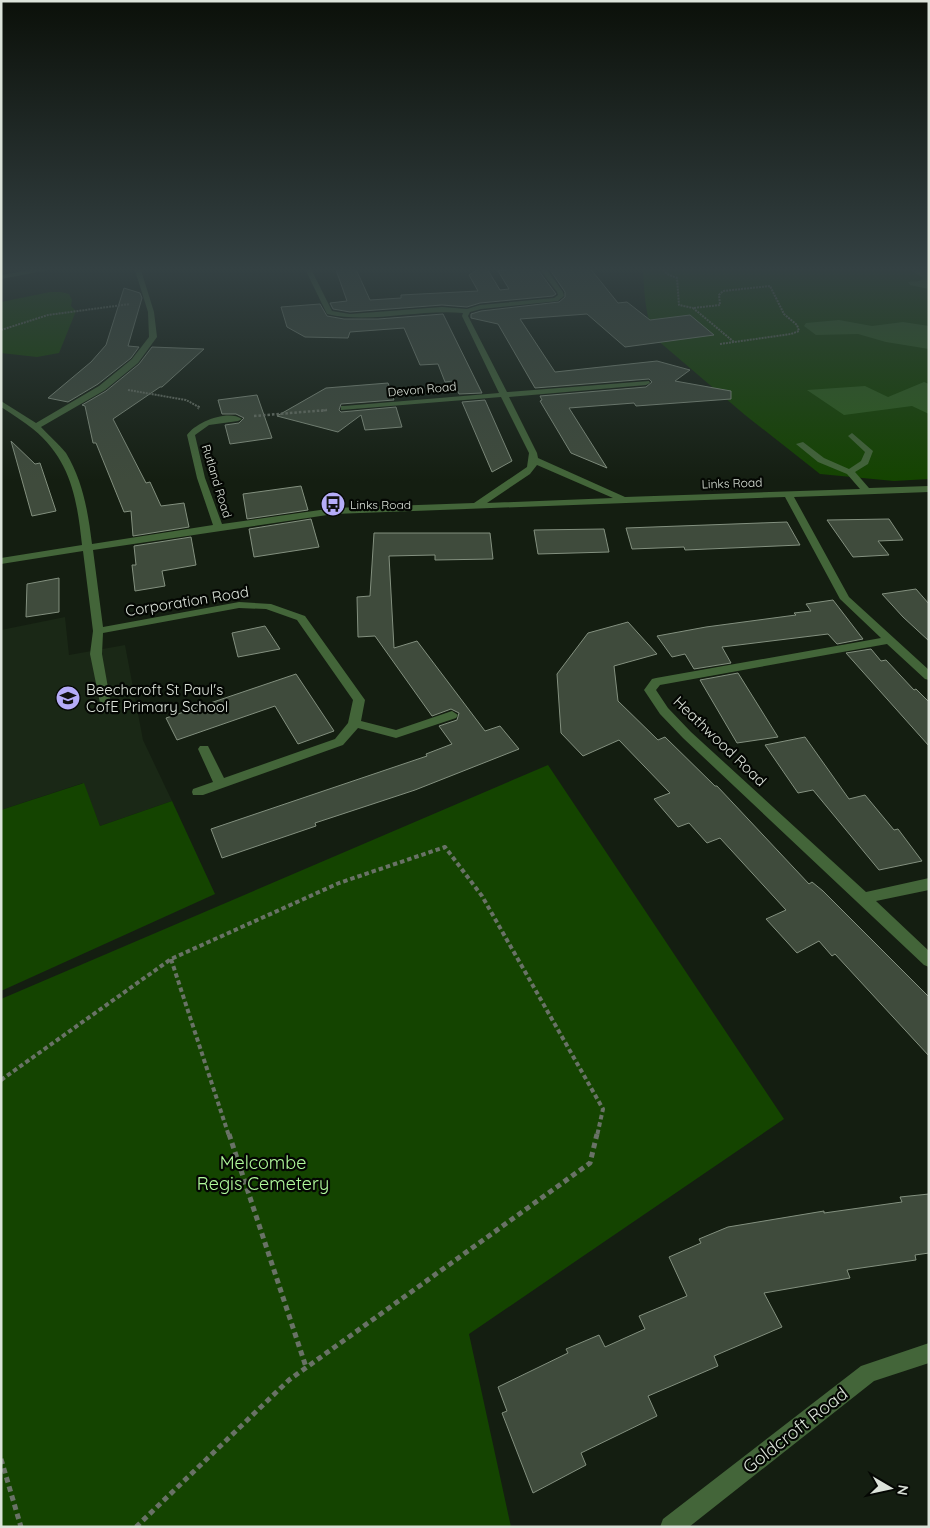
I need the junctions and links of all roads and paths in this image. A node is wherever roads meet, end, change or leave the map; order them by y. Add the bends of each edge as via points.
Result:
1 (152, 338) edge
2 (476, 338) edge
3 (730, 338) edge
4 (760, 338) edge
5 (734, 342) junction
6 (720, 344) dead end
7 (646, 383) dead end
8 (105, 385) junction
9 (503, 395) junction
10 (1, 403) edge
11 (344, 408) joint
12 (238, 418) joint
13 (204, 423) junction
14 (36, 427) junction
15 (852, 436) dead end
16 (800, 444) dead end
17 (534, 460) junction
18 (850, 472) junction
19 (929, 488) edge
20 (866, 490) junction
21 (787, 493) junction
22 (626, 500) junction
23 (477, 505) junction
24 (218, 527) junction
25 (86, 548) junction
26 (1, 561) edge
27 (98, 631) junction
28 (890, 640) junction
29 (929, 676) edge
30 (106, 710) dead end
31 (452, 715) dead end
32 (355, 723) junction
33 (204, 749) dead end
34 (221, 784) junction
35 (198, 792) dead end
36 (929, 884) edge
37 (864, 898) junction
38 (171, 959) junction
39 (929, 961) edge
40 (1, 1080) edge
41 (929, 1353) edge
42 (306, 1367) junction
43 (1, 1459) edge
44 (20, 1527) edge
45 (136, 1527) edge
46 (670, 1527) edge

1 - 8 street via 135,361
2 - 9 street
3 - 5 path
4 - 5 path
5 - 6 path
7 - 9 street, Devon Road
8 - 13 path via 186,400 199,407 196,417
8 - 14 street
9 - 11 street, Devon Road
9 - 17 street
10 - 14 street
11 - 12 path
12 - 13 street, Rutland Road
13 - 24 street, Rutland Road via 191,435
14 - 25 street via 61,453 75,480 83,513
15 - 18 street via 869,451 865,462
16 - 18 street via 821,460
17 - 22 street
17 - 23 street via 533,467 527,472
18 - 20 street
19 - 20 street, Links Road
20 - 21 street, Links Road
21 - 22 street, Links Road
21 - 28 street via 846,599
22 - 23 street, Links Road
23 - 24 street, Links Road via 334,511
24 - 25 street, Links Road
25 - 26 street, Links Road
25 - 27 street
27 - 30 street via 96,654
27 - 32 street, Corporation Road via 239,605 284,610 301,618 359,700
28 - 29 street
28 - 37 street, Heathwood Road via 656,682 650,690 654,700 685,732
31 - 32 street via 396,734
32 - 34 street via 339,742
33 - 34 street
34 - 35 street
36 - 37 street
37 - 39 street, Heathwood Road
38 - 40 path
38 - 42 path
38 - 42 path via 339,883 445,846 482,896 603,1109 590,1163
41 - 46 street, Goldcroft Road via 868,1373
42 - 45 path
43 - 44 path

